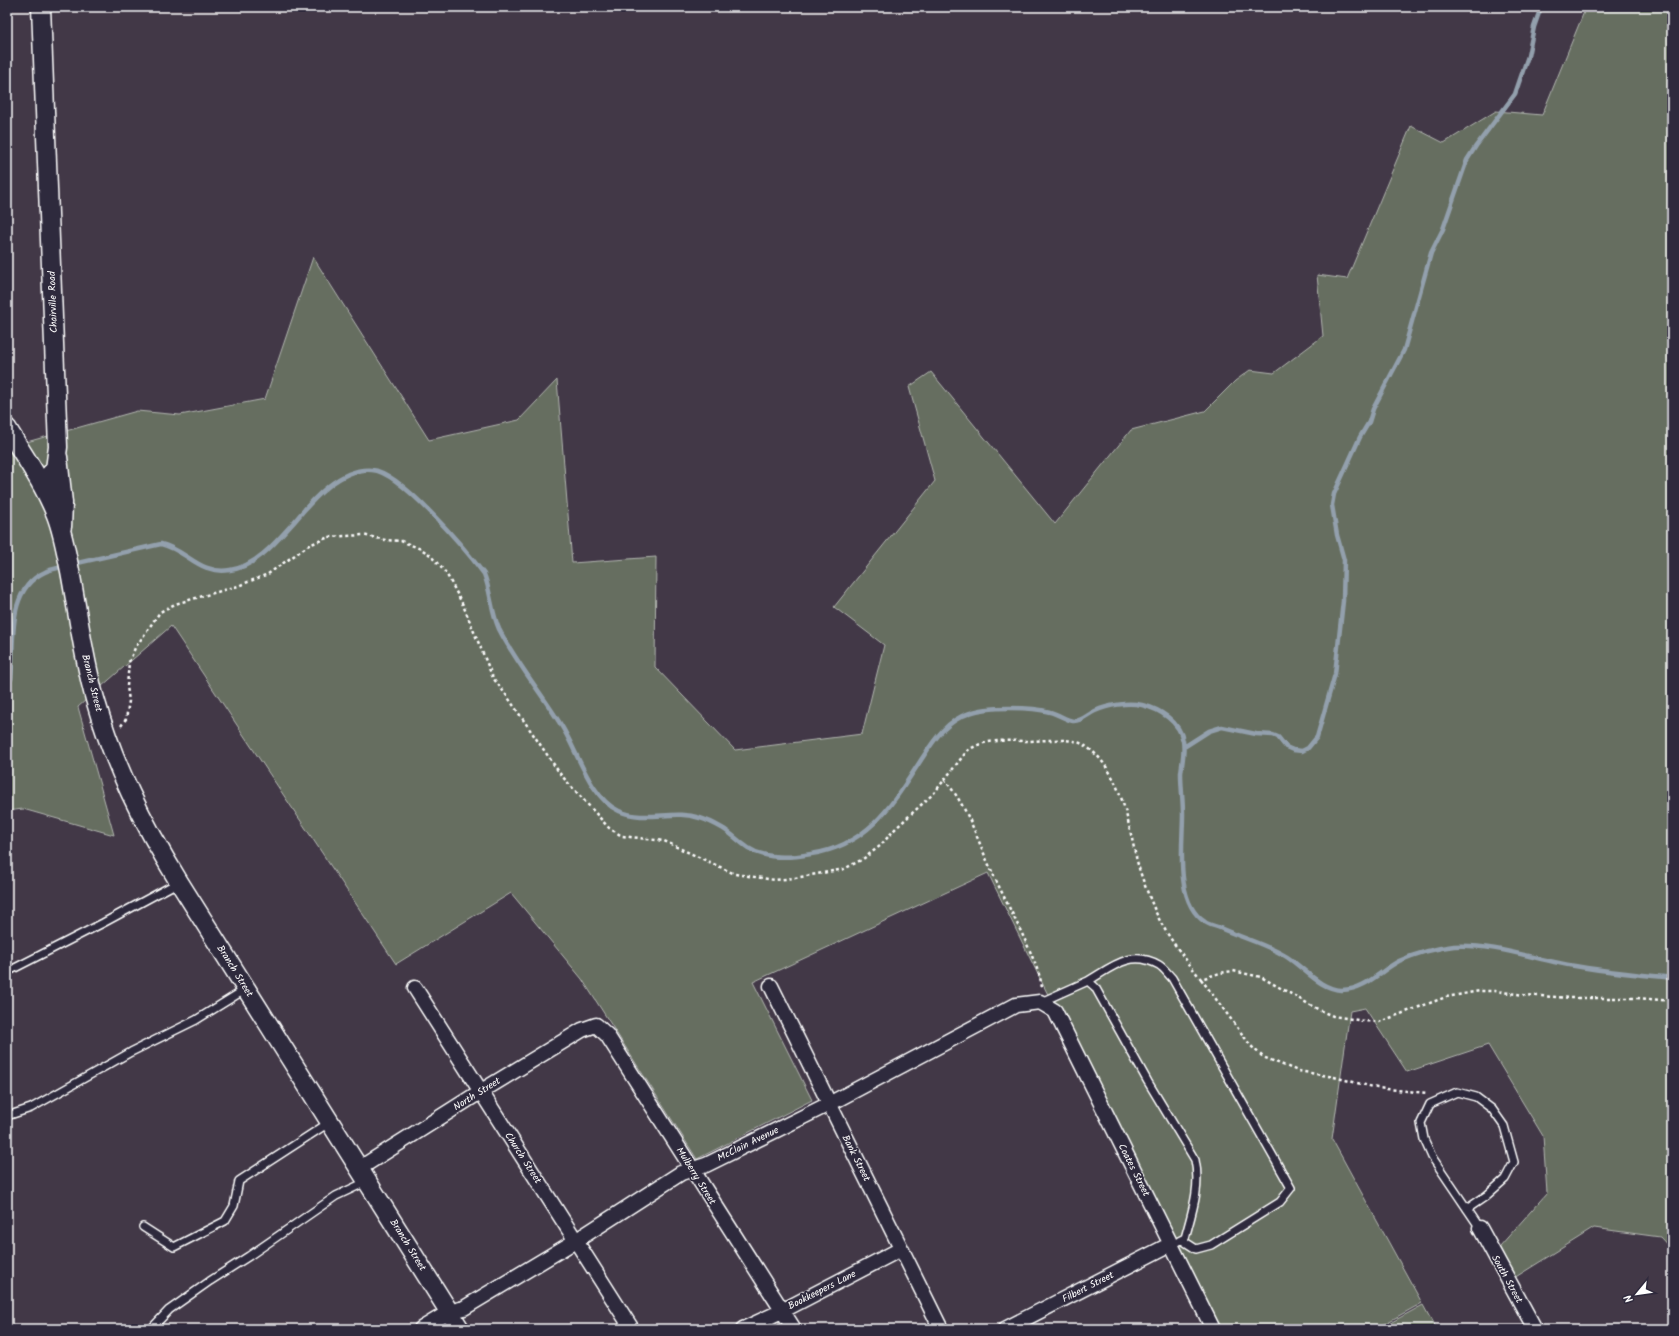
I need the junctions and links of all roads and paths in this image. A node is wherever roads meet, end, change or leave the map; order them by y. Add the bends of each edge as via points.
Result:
1 (41, 7) edge
2 (7, 428) edge
3 (58, 457) junction
4 (41, 484) junction
5 (63, 540) junction
6 (106, 734) junction
7 (944, 779) junction
8 (179, 882) junction
9 (7, 972) edge
10 (1200, 979) junction
11 (1088, 981) junction
12 (771, 986) dead end
13 (415, 988) dead end
14 (246, 989) junction
15 (1672, 1001) edge
16 (1041, 1002) junction
17 (596, 1025) joint
18 (480, 1092) junction
19 (1454, 1093) junction
20 (829, 1104) junction
21 (7, 1116) edge
22 (331, 1122) junction
23 (692, 1169) junction
24 (364, 1175) junction
25 (1467, 1209) junction
26 (143, 1228) dead end
27 (1480, 1228) joint
28 (577, 1240) junction
29 (1176, 1242) junction
30 (901, 1249) junction
31 (782, 1310) junction
32 (449, 1312) junction
33 (151, 1329) edge
34 (421, 1329) edge
35 (460, 1329) edge
36 (632, 1329) edge
37 (743, 1329) edge
38 (794, 1329) edge
39 (941, 1329) edge
40 (1005, 1329) edge
41 (1213, 1329) edge
42 (1535, 1329) edge

1 - 3 street, Chairville Road
2 - 4 street
3 - 4 street, Chairville Road via 55,468
3 - 5 street via 63,503
4 - 5 street via 56,516
5 - 6 street, Branch Street via 84,655
6 - 7 path via 121,726 126,719 129,701 127,686 134,648 160,612 175,604 238,586 268,574 309,545 329,537 363,535 401,541 421,549 446,573 463,605 493,678 561,775 609,828 622,836 664,841 735,874 775,880 817,874 844,869 863,859 880,846
6 - 8 street, Branch Street via 127,789
7 - 10 path via 967,751 988,741 1060,740 1081,743 1100,757 1110,772 1125,811 1137,859 1159,919
7 - 16 path via 957,794 969,816 989,866 1026,942 1041,980
8 - 9 lane
8 - 14 street, Branch Street
10 - 15 path via 1220,972 1233,971 1261,977 1321,1011 1333,1016 1364,1021 1385,1020 1446,998 1480,991 1571,998
10 - 19 path via 1251,1046 1263,1057 1298,1071 1377,1088 1414,1093
11 - 16 lane
11 - 29 lane via 1095,987 1195,1160 1198,1174 1195,1201 1186,1238
11 - 29 lane via 1127,958 1142,958 1159,965 1172,978 1291,1188 1280,1202 1211,1245 1196,1249
12 - 20 street, Bank Street
13 - 18 street, Church Street
14 - 21 lane via 196,1020 131,1052 30,1108
14 - 22 street, Branch Street
16 - 20 street, McClain Avenue via 1016,1005
16 - 29 street, Coates Street via 1055,1011
17 - 18 street, North Street via 582,1030
17 - 23 street, Mulberry Street via 607,1035
18 - 24 street, North Street
18 - 28 street, Church Street
19 - 25 lane via 1430,1104 1420,1123 1432,1157
19 - 25 lane via 1476,1097 1492,1109 1504,1126 1514,1162 1505,1179
20 - 23 street, McClain Avenue via 706,1165
20 - 30 street, Bank Street
22 - 24 street, Branch Street
22 - 26 lane via 238,1181 234,1206 225,1221 174,1247
23 - 28 street, McClain Avenue via 681,1173
23 - 31 street, Mulberry Street
24 - 32 street, Branch Street
24 - 33 lane via 169,1310
25 - 27 lane
27 - 42 street, South Street
28 - 32 street, McClain Avenue via 464,1308
28 - 36 street, Church Street
29 - 40 street, Filbert Street
29 - 41 street, Coates Street
30 - 31 street, Bookkeepers Lane
30 - 39 street, Bank Street
31 - 37 street, Bookkeepers Lane
31 - 38 street, Mulberry Street
32 - 34 street, McClain Avenue
32 - 35 street, Branch Street

